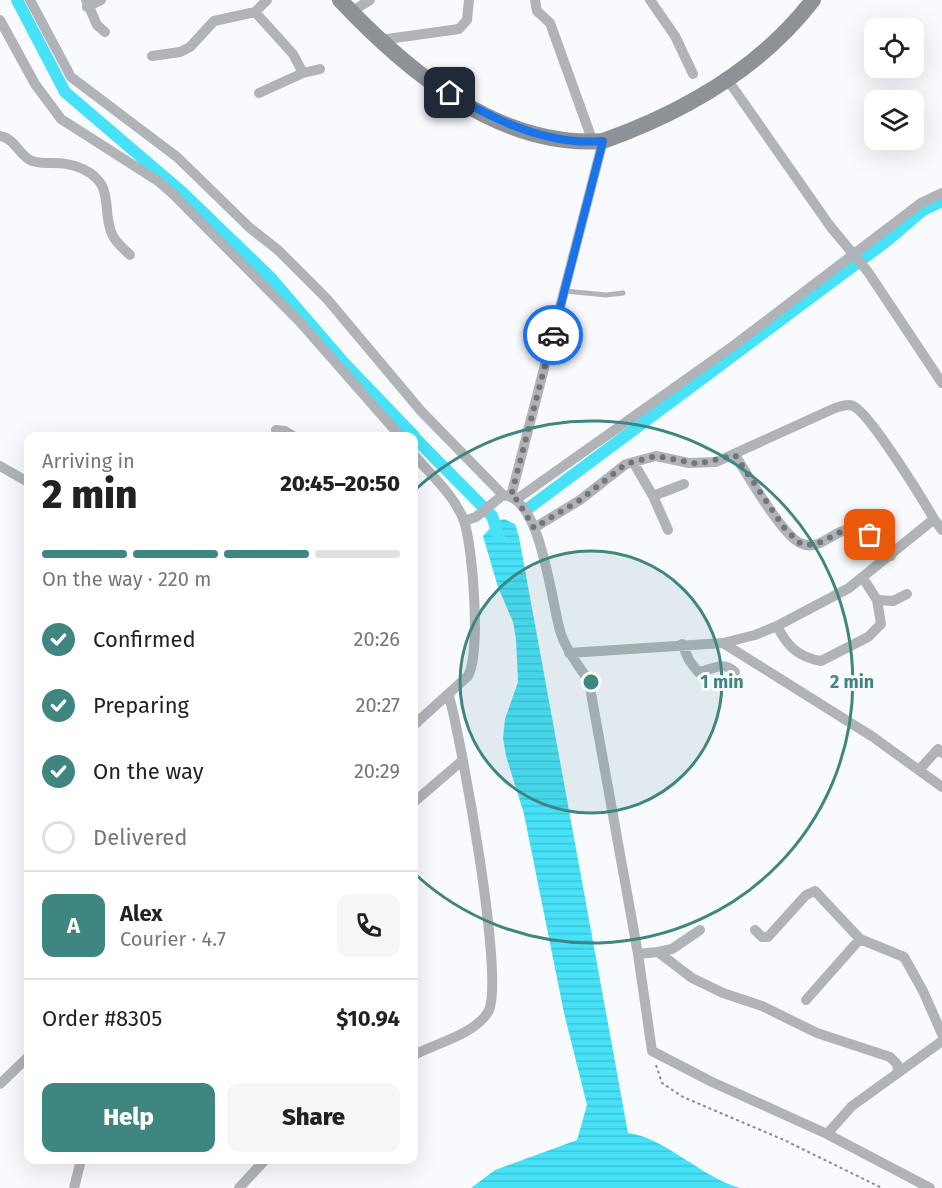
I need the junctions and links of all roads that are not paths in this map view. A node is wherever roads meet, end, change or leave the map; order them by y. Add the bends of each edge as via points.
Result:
1 (30, 0) edge
2 (101, 0) edge
3 (267, 0) edge
4 (370, 0) edge
5 (469, 0) edge
6 (535, 0) edge
7 (650, 0) edge
8 (813, 0) edge
9 (86, 4) edge
10 (345, 6) edge
11 (255, 12) junction
12 (0, 20) edge
13 (105, 32) dead end
14 (380, 40) junction
15 (152, 56) dead end
16 (320, 69) dead end
17 (303, 73) junction
18 (693, 74) dead end
19 (727, 79) junction
20 (259, 93) dead end
21 (0, 136) edge
22 (598, 141) junction
23 (942, 194) edge
24 (130, 255) dead end
25 (856, 256) junction
26 (563, 291) junction
27 (623, 293) dead end
28 (942, 383) edge
29 (276, 430) dead end
30 (286, 432) edge
31 (396, 432) edge
32 (735, 455) junction
33 (418, 460) edge
34 (633, 462) junction
35 (0, 466) edge
36 (24, 480) edge
37 (684, 484) dead end
38 (653, 496) junction
39 (506, 498) junction
40 (934, 519) junction
41 (464, 521) junction
42 (534, 528) junction
43 (668, 530) dead end
44 (942, 530) edge
45 (891, 556) junction
46 (863, 578) junction
47 (907, 594) dead end
48 (877, 600) junction
49 (777, 626) junction
50 (723, 643) junction
51 (682, 644) junction
52 (569, 653) junction
53 (735, 672) dead end
54 (448, 696) junction
55 (418, 722) edge
56 (937, 747) edge
57 (463, 760) junction
58 (919, 770) junction
59 (942, 787) edge
60 (418, 799) edge
61 (700, 930) dead end
62 (755, 930) dead end
63 (860, 939) junction
64 (658, 952) junction
65 (638, 954) junction
66 (806, 1000) dead end
67 (942, 1034) edge
68 (942, 1041) edge
69 (418, 1053) edge
70 (24, 1061) edge
71 (898, 1073) junction
72 (0, 1084) edge
73 (827, 1134) junction
74 (80, 1164) edge
75 (261, 1164) edge
76 (74, 1188) edge
77 (239, 1188) edge
78 (930, 1188) edge

1 - 39 street via 71,77 177,157 278,250 327,298 421,411
2 - 9 street
3 - 11 street
4 - 10 street
5 - 14 street via 467,20 459,29
6 - 22 street via 537,11 550,23
7 - 18 street via 675,36
8 - 19 main road via 774,45
9 - 13 street
10 - 14 main road
11 - 15 street via 214,21 190,47
11 - 17 street via 292,54
12 - 31 street via 35,84 60,119 174,194 300,322
14 - 22 main road via 419,75 499,121 544,135
16 - 17 street
17 - 20 street
19 - 22 main road via 664,117
19 - 25 street via 830,226
21 - 24 street via 14,142 33,161 66,162 91,174 99,182 108,205 112,234
22 - 26 street
23 - 25 street via 921,203
25 - 28 street
25 - 39 street via 733,346
26 - 27 lane
26 - 39 street
29 - 30 street
32 - 34 street via 706,463 656,456
32 - 40 street via 834,408 853,406 915,486
32 - 45 street via 796,541 809,545 854,528 878,540
33 - 41 street via 449,496
34 - 38 street
34 - 42 street via 617,469 580,500
35 - 36 street
37 - 38 street
38 - 43 street
39 - 41 street
39 - 42 street
40 - 44 street
40 - 45 street
41 - 54 street via 473,586 474,644 471,669
42 - 52 street via 556,620
45 - 46 street
46 - 48 street
46 - 49 street
47 - 48 street via 893,601
48 - 49 street via 881,624 876,632 821,661 786,645
49 - 50 street
50 - 51 street
50 - 58 street via 873,736
51 - 52 street
51 - 53 street via 698,672 722,665
52 - 65 street via 593,692
54 - 55 street
54 - 57 street
56 - 58 street
57 - 60 street
57 - 69 street via 493,958 494,1000 481,1022
58 - 59 street
61 - 64 street via 672,949
62 - 63 street via 768,937 806,895 815,891
63 - 66 street
63 - 67 street via 896,953 909,964
64 - 65 street
64 - 71 street via 692,978 723,993 762,1006 817,1033 890,1057 897,1064
65 - 73 street via 652,1051
68 - 71 street
70 - 72 street
71 - 73 street via 852,1106
73 - 78 street
74 - 76 street
75 - 77 street

